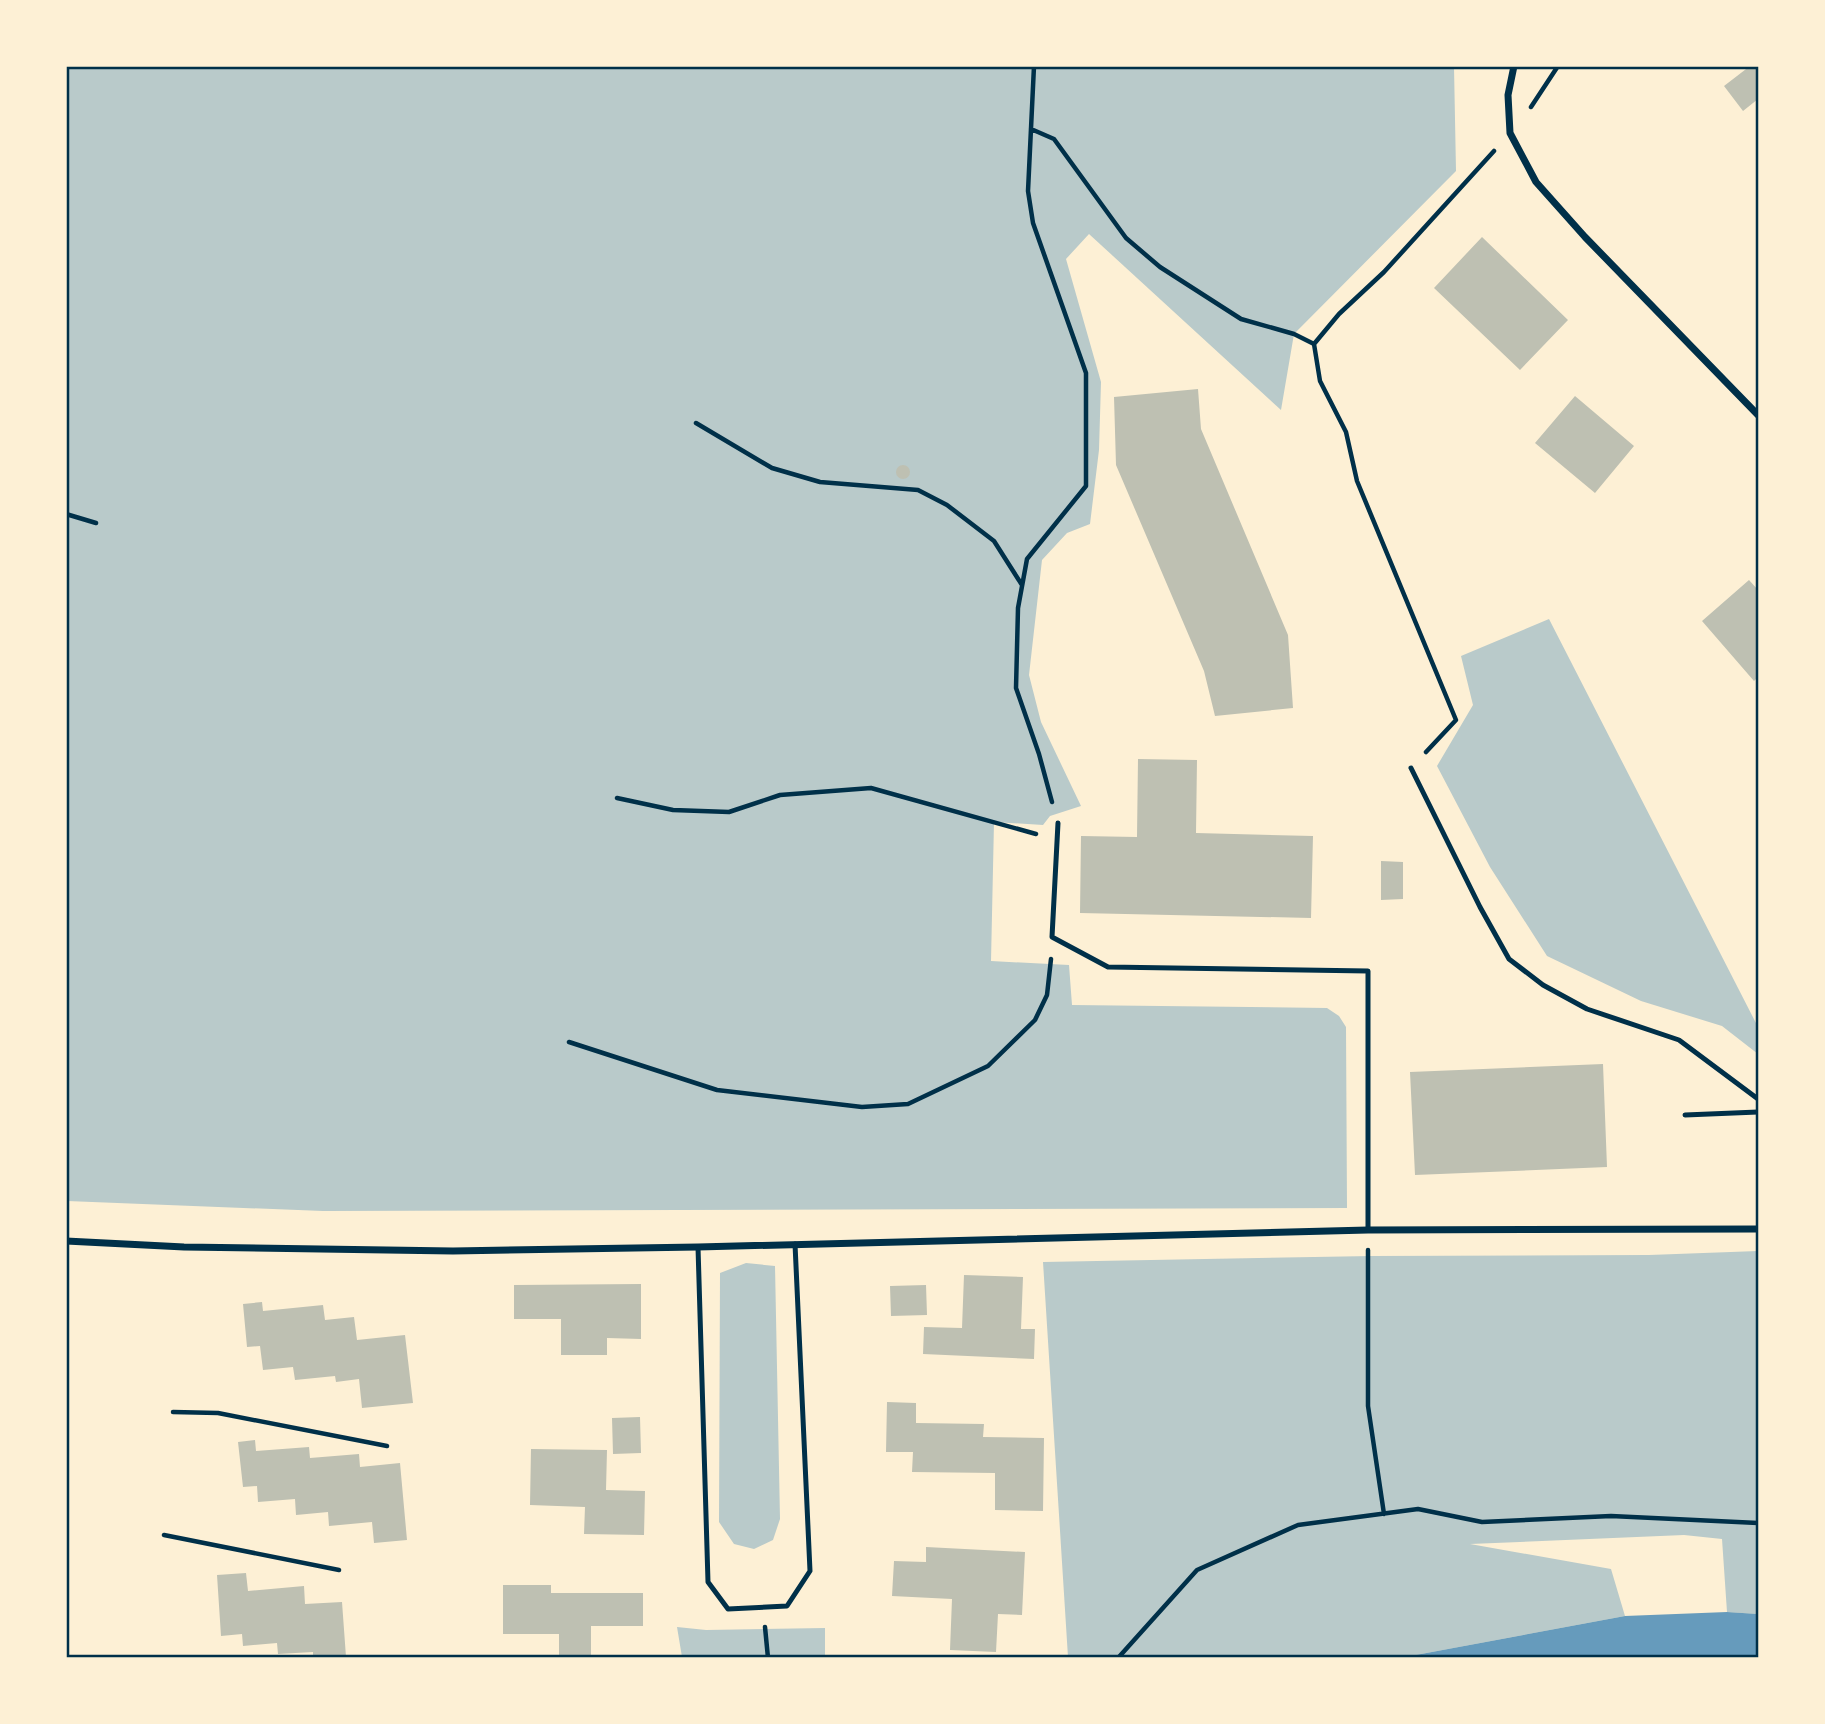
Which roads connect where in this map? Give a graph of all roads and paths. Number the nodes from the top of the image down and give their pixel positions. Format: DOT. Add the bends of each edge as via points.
graph roads {
  1 [pos="1034,66"];
  2 [pos="1514,66"];
  3 [pos="1558,66"];
  4 [pos="1031,129"];
  5 [pos="1510,133"];
  6 [pos="1314,344"];
  7 [pos="1759,415"];
  8 [pos="696,423"];
  9 [pos="66,514"];
  10 [pos="96,523"];
  11 [pos="1022,585"];
  12 [pos="1411,768"];
  13 [pos="617,798"];
  14 [pos="1058,823"];
  15 [pos="1057,840"];
  16 [pos="1052,937"];
  17 [pos="569,1042"];
  18 [pos="1759,1099"];
  19 [pos="1759,1112"];
  20 [pos="1685,1115"];
  21 [pos="1759,1229"];
  22 [pos="1368,1230"];
  23 [pos="66,1241"];
  24 [pos="795,1244"];
  25 [pos="698,1247"];
  26 [pos="173,1412"];
  27 [pos="387,1446"];
  28 [pos="1384,1514"];
  29 [pos="1759,1523"];
  30 [pos="164,1535"];
  31 [pos="339,1570"];
  32 [pos="763,1607"];
  33 [pos="768,1657"];
  34 [pos="1118,1657"];
  1 -- 4 [label="path"];
  2 -- 5 [label="street" via="1508,95"];
  3 -- 5 [label="path"];
  4 -- 6 [label="path" via="1054,139 1126,238 1160,267 1241,319"];
  4 -- 11 [label="path" via="1028,191 1033,223 1086,373 1086,486 1027,559"];
  5 -- 6 [label="path"];
  5 -- 7 [label="street" via="1536,182"];
  6 -- 12 [label="path" via="1320,381 1346,432 1357,481 1456,720"];
  8 -- 11 [label="path" via="772,467 820,482 918,490 947,505 994,541"];
  9 -- 10 [label="path"];
  11 -- 14 [label="path" via="1016,688"];
  12 -- 18 [label="lane" via="1509,959 1543,985 1587,1009 1679,1040"];
  13 -- 15 [label="path" via="673,810 729,812 780,795 871,788"];
  14 -- 15 [label="lane"];
  15 -- 16 [label="lane"];
  16 -- 17 [label="path" via="1047,995 1035,1020 988,1066 908,1104 862,1107 718,1090"];
  16 -- 22 [label="lane" via="1108,967 1368,971"];
  19 -- 20 [label="lane"];
  21 -- 22 [label="street"];
  22 -- 24 [label="street"];
  22 -- 28 [label="path" via="1368,1406"];
  23 -- 25 [label="street" via="453,1251"];
  24 -- 25 [label="street"];
  24 -- 32 [label="lane" via="810,1571 787,1606"];
  25 -- 32 [label="lane" via="708,1582 728,1609"];
  26 -- 27 [label="path" via="218,1413"];
  28 -- 29 [label="path" via="1418,1509 1482,1522 1611,1516"];
  28 -- 34 [label="path" via="1298,1525 1197,1570"];
  30 -- 31 [label="path"];
  32 -- 33 [label="path"];
}
